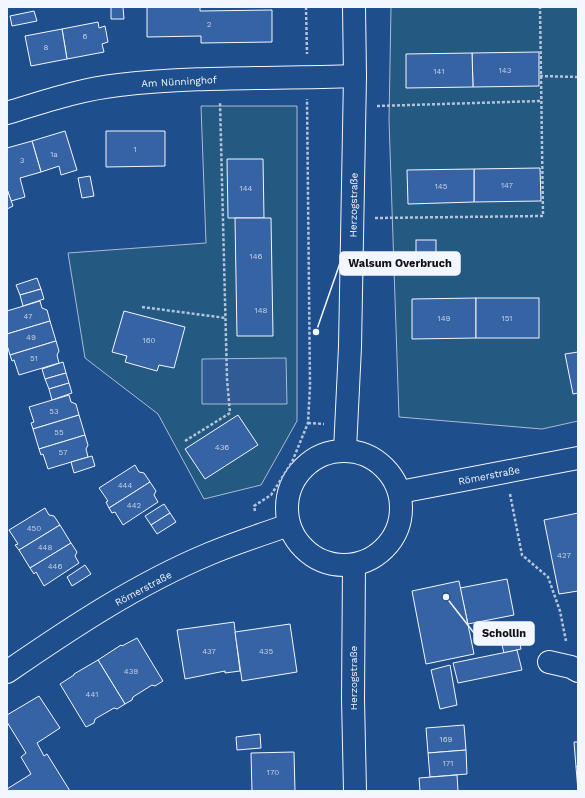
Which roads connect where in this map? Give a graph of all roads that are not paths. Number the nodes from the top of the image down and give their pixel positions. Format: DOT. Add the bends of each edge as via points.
graph roads {
  1 [pos="354,7"];
  2 [pos="355,76"];
  3 [pos="7,113"];
  4 [pos="344,450"];
  5 [pos="578,458"];
  6 [pos="400,492"];
  7 [pos="289,525"];
  8 [pos="354,565"];
  9 [pos="550,662"];
  10 [pos="574,669"];
  11 [pos="7,672"];
  12 [pos="355,791"];
  1 -- 2 [label="street, Herzogstraße"];
  2 -- 3 [label="street, Am Nünninghof" via="187,79 117,85 63,96"];
  2 -- 4 [label="street, Herzogstraße" via="349,395"];
  4 -- 6 [label="street" via="363,453 379,462 392,475"];
  4 -- 7 [label="street" via="327,453 311,461 298,473 290,489 287,507"];
  5 -- 6 [label="street, Römerstraße"];
  6 -- 8 [label="street" via="402,511 398,530 388,546 372,559"];
  7 -- 8 [label="street" via="296,540 307,552 321,561 337,566"];
  7 -- 11 [label="street, Römerstraße" via="209,554 151,582 91,617"];
  8 -- 12 [label="street, Herzogstraße"];
  9 -- 10 [label="street"];
}
